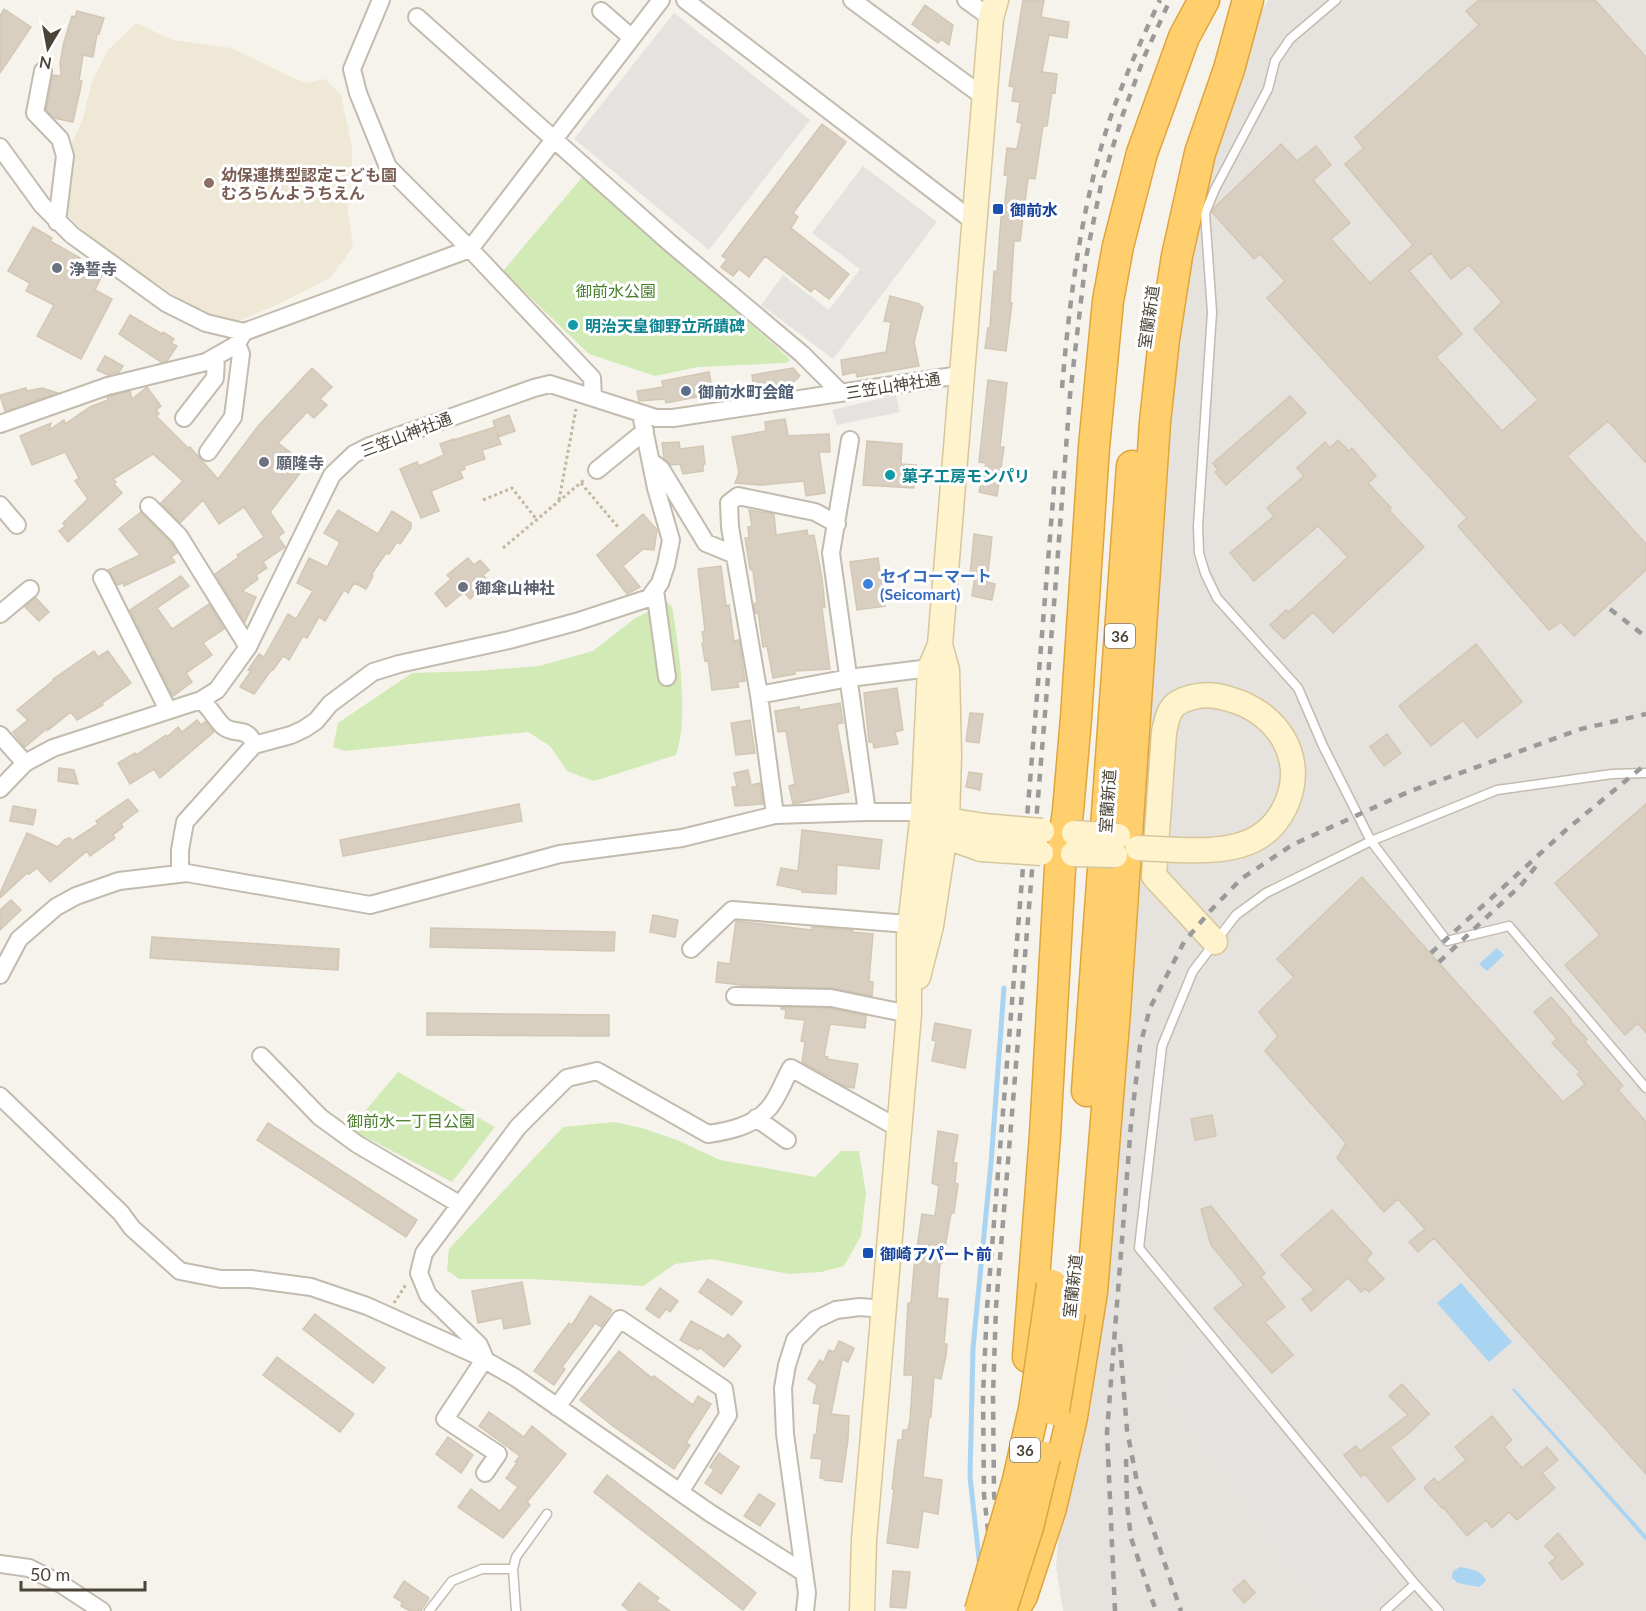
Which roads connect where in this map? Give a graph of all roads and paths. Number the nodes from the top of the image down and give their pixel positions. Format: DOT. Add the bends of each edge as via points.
graph roads {
  1 [pos="381,0"];
  2 [pos="661,0"];
  3 [pos="685,0"];
  4 [pos="852,0"];
  5 [pos="966,0"];
  6 [pos="1204,0"];
  7 [pos="1220,0"];
  8 [pos="1246,0"];
  9 [pos="1336,0"];
  10 [pos="993,9"];
  11 [pos="601,10"];
  12 [pos="417,17"];
  13 [pos="632,38"];
  14 [pos="43,71"];
  15 [pos="984,97"];
  16 [pos="554,139"];
  17 [pos="0,147"];
  18 [pos="973,221"];
  19 [pos="57,222"];
  20 [pos="470,249"];
  21 [pos="240,338"];
  22 [pos="216,357"];
  23 [pos="960,375"];
  24 [pos="841,393"];
  25 [pos="586,395"];
  26 [pos="642,414"];
  27 [pos="184,418"];
  28 [pos="0,424"];
  29 [pos="645,431"];
  30 [pos="850,440"];
  31 [pos="208,452"];
  32 [pos="652,462"];
  33 [pos="597,470"];
  34 [pos="581,483"];
  35 [pos="483,500"];
  36 [pos="559,501"];
  37 [pos="0,505"];
  38 [pos="149,506"];
  39 [pos="537,520"];
  40 [pos="837,524"];
  41 [pos="17,525"];
  42 [pos="618,527"];
  43 [pos="502,548"];
  44 [pos="735,555"];
  45 [pos="102,578"];
  46 [pos="30,590"];
  47 [pos="655,590"];
  48 [pos="0,614"];
  49 [pos="940,645"];
  50 [pos="248,647"];
  51 [pos="930,668"];
  52 [pos="668,677"];
  53 [pos="849,678"];
  54 [pos="759,695"];
  55 [pos="201,700"];
  56 [pos="168,710"];
  57 [pos="0,735"];
  58 [pos="254,745"];
  59 [pos="25,763"];
  60 [pos="1646,773"];
  61 [pos="0,789"];
  62 [pos="867,812"];
  63 [pos="923,812"];
  64 [pos="775,815"];
  65 [pos="945,828"];
  66 [pos="1371,841"];
  67 [pos="1059,843"];
  68 [pos="1124,846"];
  69 [pos="180,874"];
  70 [pos="921,926"];
  71 [pos="1215,942"];
  72 [pos="691,949"];
  73 [pos="0,975"];
  74 [pos="735,996"];
  75 [pos="909,1014"];
  76 [pos="798,1052"];
  77 [pos="261,1056"];
  78 [pos="791,1068"];
  79 [pos="1646,1088"];
  80 [pos="0,1096"];
  81 [pos="756,1118"];
  82 [pos="898,1128"];
  83 [pos="787,1140"];
  84 [pos="459,1204"];
  85 [pos="419,1273"];
  86 [pos="1072,1288"];
  87 [pos="884,1309"];
  88 [pos="387,1314"];
  89 [pos="485,1361"];
  90 [pos="557,1407"];
  91 [pos="485,1473"];
  92 [pos="1018,1480"];
  93 [pos="680,1492"];
  94 [pos="547,1514"];
  95 [pos="0,1564"];
  96 [pos="513,1569"];
  97 [pos="803,1572"];
  98 [pos="1415,1584"];
  99 [pos="102,1611"];
  100 [pos="429,1611"];
  101 [pos="516,1611"];
  102 [pos="805,1611"];
  103 [pos="862,1611"];
  104 [pos="980,1611"];
  105 [pos="1001,1611"];
  106 [pos="1013,1611"];
  107 [pos="1385,1611"];
  108 [pos="1439,1611"];
  1 -- 20 [label="street" via="352,69 358,93 388,167"];
  2 -- 13 [label="street"];
  3 -- 18 [label="street"];
  4 -- 15 [label="street"];
  5 -- 10 [label="street"];
  6 -- 67 [label="highway" via="1181,46 1142,153 1108,301 1076,718"];
  7 -- 86 [label="highway, 室蘭新道 / 36" via="1180,93 1156,166 1137,239 1121,352 1084,871"];
  8 -- 68 [label="highway" via="1229,69 1200,153 1177,256 1164,339"];
  8 -- 86 [label="highway, 室蘭新道 / 36" via="1212,68 1182,153 1149,299 1128,507"];
  9 -- 66 [label="lane" via="1290,39 1275,62 1268,89 1205,213 1212,312 1199,553 1217,598 1298,688"];
  10 -- 15 [label="street"];
  11 -- 13 [label="street"];
  12 -- 16 [label="street"];
  13 -- 16 [label="street"];
  14 -- 19 [label="street" via="35,113 60,139 65,156"];
  15 -- 18 [label="street"];
  16 -- 20 [label="street"];
  16 -- 24 [label="street"];
  17 -- 19 [label="street"];
  18 -- 23 [label="street"];
  19 -- 21 [label="street" via="166,303"];
  20 -- 21 [label="street"];
  20 -- 25 [label="street" via="592,378"];
  21 -- 22 [label="street"];
  21 -- 31 [label="street" via="233,417"];
  22 -- 27 [label="street" via="215,378"];
  22 -- 28 [label="street" via="108,386"];
  23 -- 24 [label="street, 三笠山神社通"];
  23 -- 49 [label="street"];
  24 -- 26 [label="street, 三笠山神社通" via="674,418"];
  25 -- 26 [label="street, 三笠山神社通"];
  25 -- 36 [label="path"];
  25 -- 50 [label="street, 三笠山神社通" via="550,384 534,388 354,454 332,475"];
  26 -- 29 [label="street"];
  29 -- 32 [label="street"];
  29 -- 33 [label="street"];
  30 -- 40 [label="street"];
  32 -- 44 [label="street" via="661,469 706,543"];
  32 -- 47 [label="street" via="671,540"];
  33 -- 34 [label="path"];
  34 -- 36 [label="path"];
  34 -- 42 [label="path"];
  35 -- 39 [label="path" via="512,488"];
  36 -- 39 [label="path"];
  37 -- 41 [label="street"];
  38 -- 50 [label="street" via="179,536"];
  39 -- 43 [label="path"];
  40 -- 44 [label="street" via="815,512 738,496 729,503"];
  40 -- 53 [label="street" via="831,553"];
  44 -- 54 [label="street"];
  45 -- 56 [label="street"];
  46 -- 48 [label="street"];
  47 -- 52 [label="street"];
  47 -- 58 [label="street" via="649,598 576,622 373,672 304,729"];
  49 -- 51 [label="street"];
  49 -- 65 [label="street" via="947,670 949,755"];
  50 -- 55 [label="street, 三笠山神社通" via="217,690"];
  51 -- 53 [label="street"];
  51 -- 63 [label="street"];
  53 -- 54 [label="street"];
  53 -- 62 [label="street"];
  54 -- 64 [label="street"];
  55 -- 56 [label="street, 三笠山神社通"];
  55 -- 58 [label="street" via="224,726 244,732"];
  56 -- 59 [label="street, 三笠山神社通" via="53,748"];
  57 -- 59 [label="street"];
  58 -- 69 [label="street" via="185,822"];
  59 -- 61 [label="street, 三笠山神社通"];
  60 -- 66 [label="lane" via="1497,790"];
  62 -- 63 [label="street"];
  62 -- 64 [label="street"];
  63 -- 65 [label="street"];
  63 -- 70 [label="street"];
  64 -- 69 [label="street" via="682,838 560,854 370,905"];
  65 -- 67 [label="street, bridge" via="983,837"];
  65 -- 70 [label="street"];
  66 -- 71 [label="lane" via="1266,893 1236,915"];
  66 -- 79 [label="lane" via="1447,940 1509,926"];
  67 -- 68 [label="street, bridge"];
  67 -- 92 [label="highway" via="1032,1326"];
  68 -- 71 [label="street, bridge" via="1178,850 1219,850 1239,847 1269,828 1289,798 1293,778 1292,758 1271,722 1238,701 1200,695 1183,700 1167,717 1164,732 1154,876"];
  68 -- 86 [label="highway"];
  69 -- 73 [label="street" via="119,881 56,907 19,939"];
  70 -- 72 [label="street" via="732,910"];
  70 -- 75 [label="street"];
  71 -- 98 [label="lane" via="1193,971 1162,1046 1139,1248"];
  74 -- 75 [label="street" via="831,998"];
  75 -- 82 [label="street"];
  76 -- 78 [label="street"];
  77 -- 84 [label="street" via="320,1117 357,1144"];
  78 -- 81 [label="street" via="768,1110"];
  78 -- 82 [label="street"];
  80 -- 88 [label="street" via="180,1271 311,1287"];
  81 -- 83 [label="street"];
  81 -- 84 [label="street" via="727,1132 708,1134 597,1071 567,1078 518,1127"];
  82 -- 87 [label="street"];
  84 -- 85 [label="street" via="424,1253"];
  85 -- 88 [label="path" via="411,1276"];
  85 -- 89 [label="street" via="428,1295 479,1345"];
  86 -- 92 [label="highway, 室蘭新道 / 36, bridge" via="1034,1409"];
  86 -- 105 [label="highway, 室蘭新道 / 36, bridge" via="1048,1442 1028,1527"];
  86 -- 106 [label="highway" via="1072,1417 1051,1508 1022,1596"];
  87 -- 97 [label="street" via="860,1307 825,1314 795,1340 788,1359 783,1388 785,1434"];
  87 -- 103 [label="street" via="864,1540"];
  88 -- 89 [label="street"];
  89 -- 90 [label="street"];
  89 -- 91 [label="street" via="445,1419 498,1454"];
  90 -- 93 [label="street"];
  90 -- 93 [label="street" via="620,1319 724,1389 728,1415"];
  92 -- 104 [label="highway, 室蘭新道 / 36, bridge"];
  93 -- 97 [label="street"];
  94 -- 96 [label="lane" via="516,1557"];
  95 -- 99 [label="street" via="29,1568"];
  96 -- 100 [label="lane" via="482,1569 452,1581"];
  96 -- 101 [label="lane"];
  97 -- 102 [label="street"];
  98 -- 107 [label="lane"];
  98 -- 108 [label="lane"];
}
